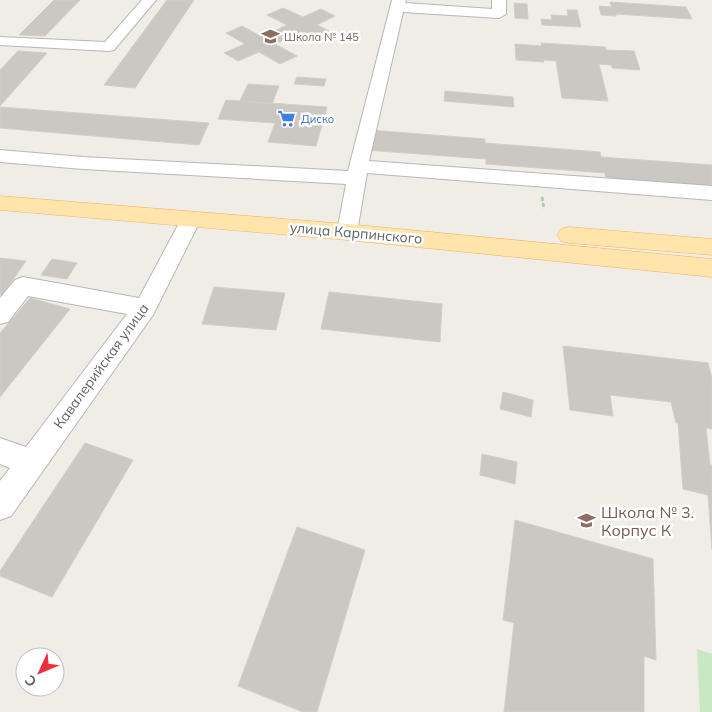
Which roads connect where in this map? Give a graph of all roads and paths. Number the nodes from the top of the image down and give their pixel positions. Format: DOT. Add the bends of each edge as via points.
graph roads {
  1 [pos="149,0"];
  2 [pos="499,0"];
  3 [pos="398,4"];
  4 [pos="446,5"];
  5 [pos="0,41"];
  6 [pos="0,156"];
  7 [pos="357,172"];
  8 [pos="0,188"];
  9 [pos="712,193"];
  10 [pos="0,203"];
  11 [pos="192,219"];
  12 [pos="348,224"];
  13 [pos="712,247"];
  14 [pos="712,268"];
  15 [pos="145,308"];
  16 [pos="0,315"];
  17 [pos="0,451"];
  18 [pos="31,462"];
  19 [pos="0,505"];
  1 -- 5 [label="street" via="109,47"];
  2 -- 4 [label="street" via="499,14"];
  3 -- 4 [label="street"];
  3 -- 7 [label="street"];
  6 -- 7 [label="street" via="83,163"];
  7 -- 9 [label="street"];
  7 -- 12 [label="street"];
  8 -- 12 [label="main road, улица Карпинского"];
  10 -- 11 [label="main road, улица Карпинского"];
  11 -- 12 [label="main road, улица Карпинского"];
  11 -- 15 [label="street, Кавалерийская улица"];
  12 -- 13 [label="main road, улица Карпинского"];
  12 -- 14 [label="main road, улица Карпинского"];
  15 -- 16 [label="street" via="23,286"];
  15 -- 18 [label="street, Кавалерийская улица"];
  17 -- 18 [label="street"];
  18 -- 19 [label="street, Кавалерийская улица"];
}
